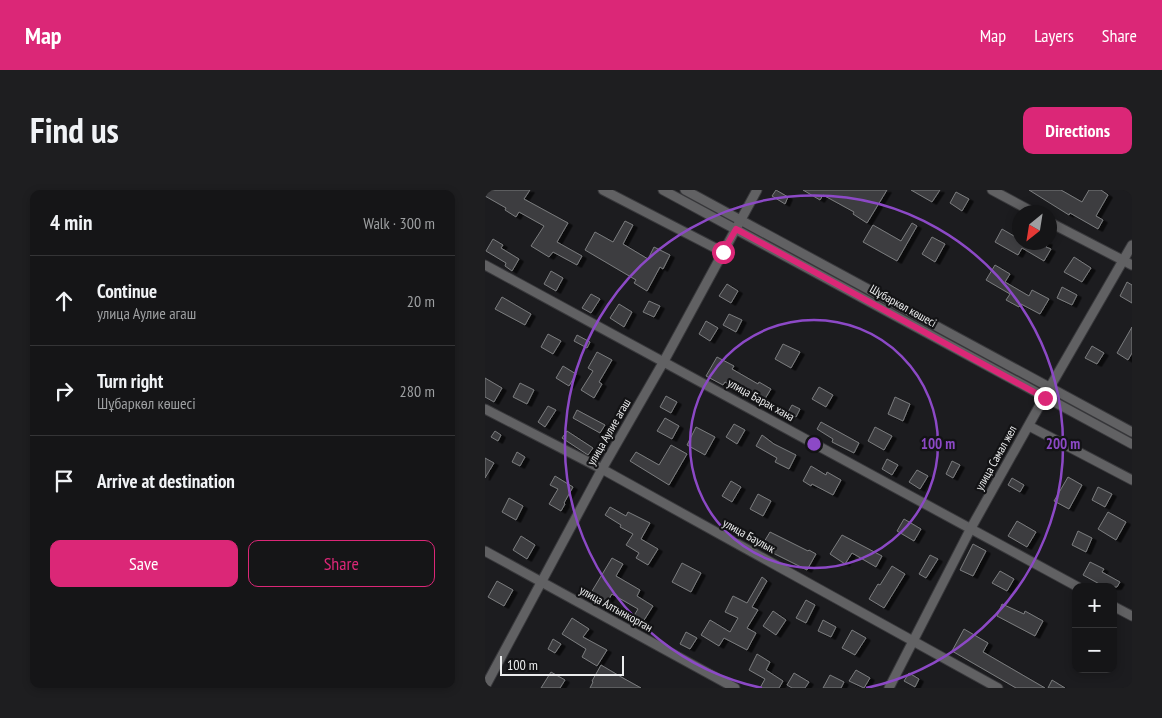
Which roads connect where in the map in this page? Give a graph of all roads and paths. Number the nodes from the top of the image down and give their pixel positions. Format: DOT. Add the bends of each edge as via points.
graph roads {
  1 [pos="603,190"];
  2 [pos="663,190"];
  3 [pos="685,190"];
  4 [pos="757,190"];
  5 [pos="992,190"];
  6 [pos="1020,205"];
  7 [pos="741,220"];
  8 [pos="1057,226"];
  9 [pos="736,229"];
  10 [pos="1132,245"];
  11 [pos="723,252"];
  12 [pos="1123,261"];
  13 [pos="485,265"];
  14 [pos="1132,266"];
  15 [pos="664,361"];
  16 [pos="1050,387"];
  17 [pos="1045,398"];
  18 [pos="485,409"];
  19 [pos="1029,426"];
  20 [pos="1132,432"];
  21 [pos="1132,444"];
  22 [pos="602,469"];
  23 [pos="1132,480"];
  24 [pos="971,528"];
  25 [pos="485,551"];
  26 [pos="541,581"];
  27 [pos="1072,584"];
  28 [pos="1117,608"];
  29 [pos="1132,616"];
  30 [pos="914,642"];
  31 [pos="485,687"];
  32 [pos="735,688"];
  33 [pos="889,688"];
  34 [pos="999,688"];
  1 -- 11 [label="street"];
  2 -- 9 [label="street, Шұбаркөл көшесі"];
  3 -- 7 [label="street"];
  4 -- 7 [label="street, улица Аулие агаш"];
  5 -- 6 [label="street"];
  7 -- 9 [label="street, улица Аулие агаш"];
  7 -- 16 [label="street"];
  8 -- 12 [label="street"];
  9 -- 11 [label="street, улица Аулие агаш"];
  9 -- 17 [label="street, Шұбаркөл көшесі"];
  10 -- 12 [label="street, улица Самал жел"];
  11 -- 15 [label="street, улица Аулие агаш"];
  12 -- 14 [label="street"];
  12 -- 16 [label="street, улица Самал жел"];
  13 -- 15 [label="street, улица Барак хана"];
  15 -- 22 [label="street, улица Аулие агаш"];
  15 -- 24 [label="street, улица Барак хана"];
  16 -- 17 [label="street, улица Самал жел"];
  16 -- 20 [label="street"];
  17 -- 19 [label="street, улица Самал жел"];
  17 -- 21 [label="street, Шұбаркөл көшесі"];
  18 -- 22 [label="street, улица Баулык"];
  19 -- 23 [label="street"];
  19 -- 24 [label="street, улица Самал жел"];
  22 -- 26 [label="street, улица Аулие агаш"];
  22 -- 30 [label="street, улица Баулык"];
  24 -- 27 [label="street, улица Барак хана"];
  24 -- 30 [label="street, улица Самал жел"];
  25 -- 26 [label="street, улица Алтынкорган"];
  26 -- 31 [label="street, улица Аулие агаш"];
  26 -- 32 [label="street, улица Алтынкорган"];
  28 -- 29 [label="street"];
  30 -- 33 [label="street, улица Самал жел"];
  30 -- 34 [label="street, улица Баулык"];
}
